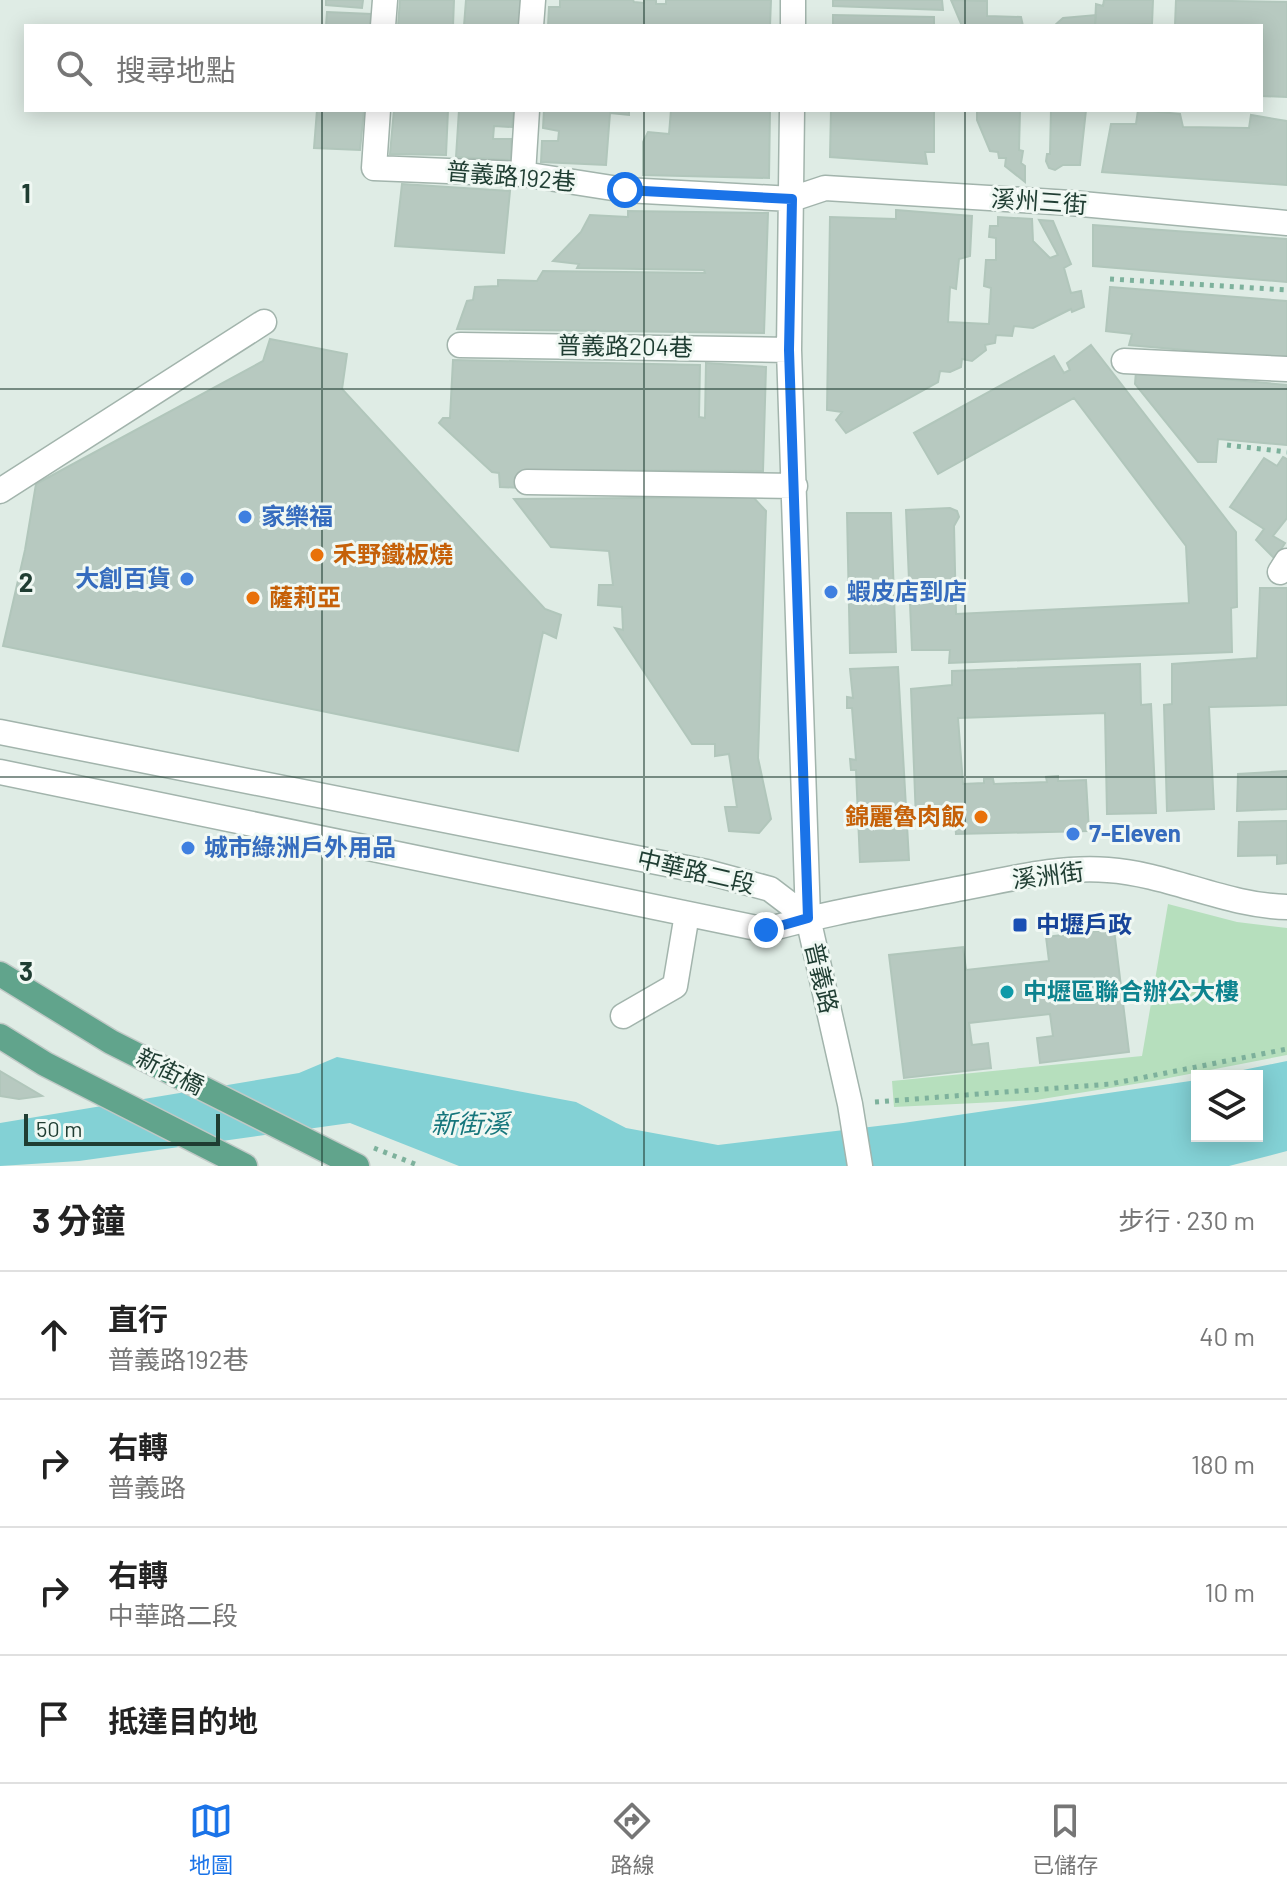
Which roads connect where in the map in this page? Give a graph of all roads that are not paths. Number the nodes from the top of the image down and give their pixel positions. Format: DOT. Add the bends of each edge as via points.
graph roads {
  1 [pos="385,0"];
  2 [pos="533,0"];
  3 [pos="793,0"];
  4 [pos="383,24"];
  5 [pos="531,24"];
  6 [pos="793,24"];
  7 [pos="378,112"];
  8 [pos="527,112"];
  9 [pos="792,112"];
  10 [pos="523,174"];
  11 [pos="792,199"];
  12 [pos="1287,223"];
  13 [pos="264,322"];
  14 [pos="460,345"];
  15 [pos="789,350"];
  16 [pos="1124,361"];
  17 [pos="1287,369"];
  18 [pos="527,482"];
  19 [pos="795,486"];
  20 [pos="0,491"];
  21 [pos="0,732"];
  22 [pos="0,772"];
  23 [pos="1287,907"];
  24 [pos="687,914"];
  25 [pos="808,918"];
  26 [pos="0,974"];
  27 [pos="623,1016"];
  28 [pos="0,1036"];
  29 [pos="245,1166"];
  30 [pos="357,1166"];
  31 [pos="860,1166"];
  1 -- 4 [label="street"];
  2 -- 5 [label="street"];
  3 -- 6 [label="street"];
  7 -- 10 [label="street, 普義路192巷" via="374,168"];
  8 -- 10 [label="street"];
  9 -- 11 [label="street, 普義路"];
  10 -- 11 [label="street, 普義路192巷" via="625,190"];
  11 -- 12 [label="street, 溪州三街" via="825,188"];
  11 -- 15 [label="street, 普義路"];
  13 -- 20 [label="street"];
  14 -- 15 [label="street, 普義路204巷"];
  15 -- 19 [label="street, 普義路"];
  16 -- 17 [label="street"];
  18 -- 19 [label="street"];
  19 -- 25 [label="street, 普義路"];
  21 -- 25 [label="street, 中華路二段" via="707,872 770,889"];
  22 -- 24 [label="street, 中華路二段"];
  23 -- 25 [label="street, 溪洲街" via="1095,870 1054,871"];
  24 -- 25 [label="street, 中華路二段" via="766,930"];
  24 -- 27 [label="street" via="675,986"];
  25 -- 31 [label="street, 普義路"];
  26 -- 30 [label="main road, 新街橋" via="111,1042"];
  28 -- 29 [label="main road, 新街橋"];
}
